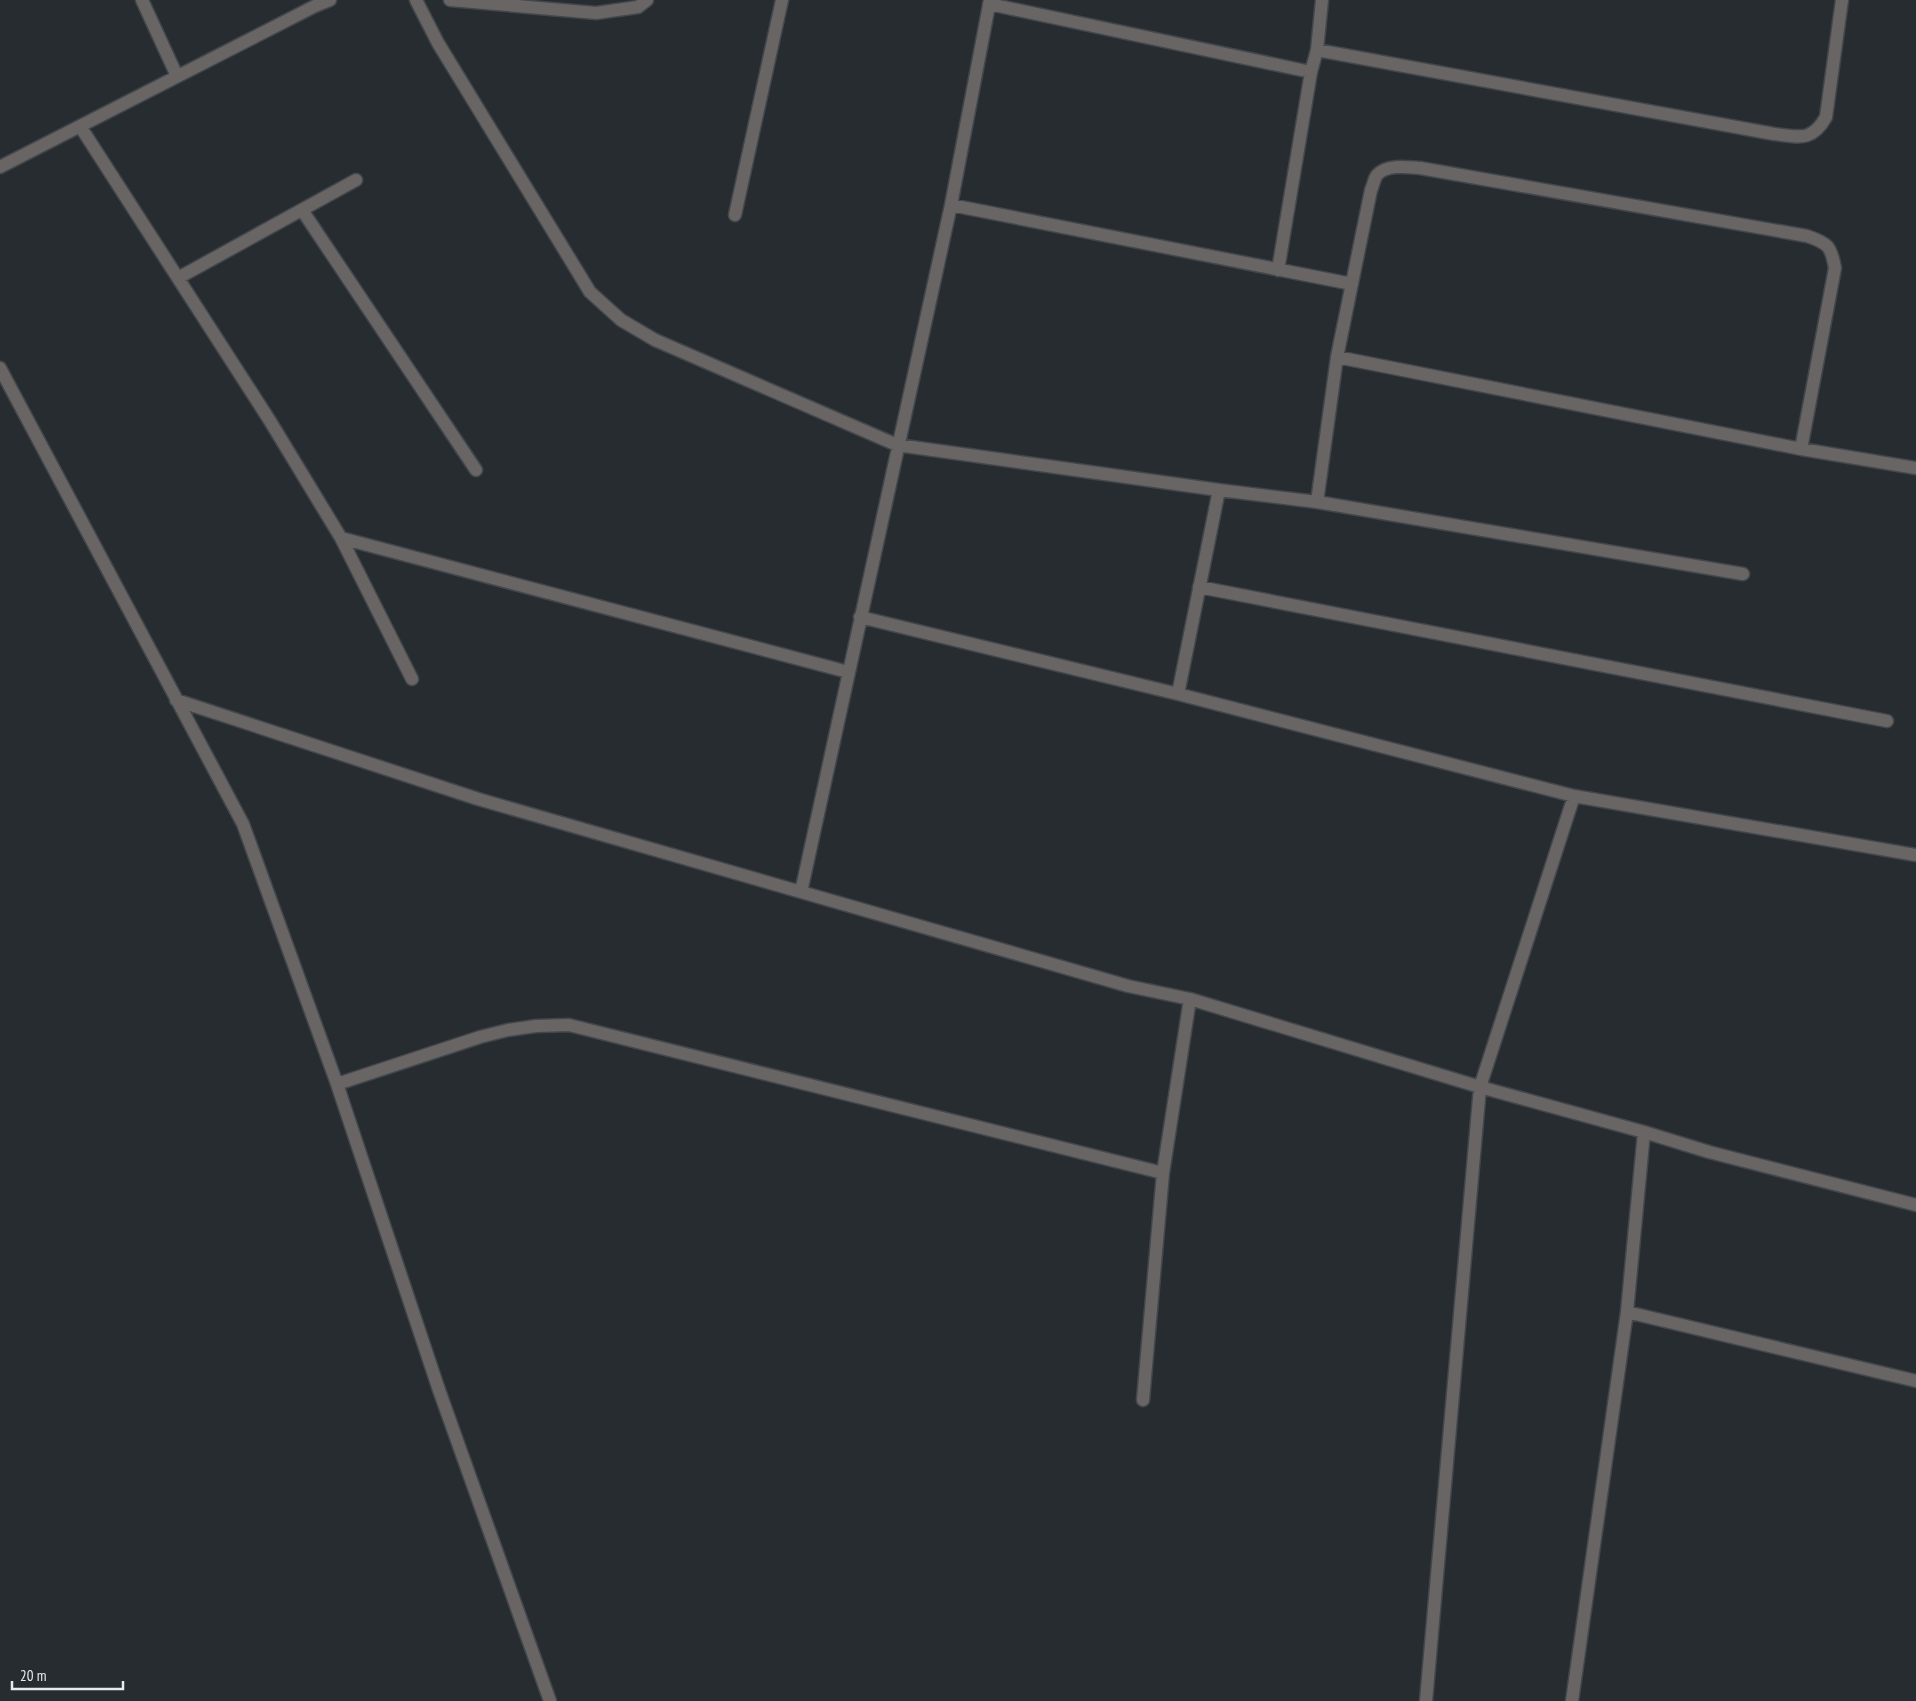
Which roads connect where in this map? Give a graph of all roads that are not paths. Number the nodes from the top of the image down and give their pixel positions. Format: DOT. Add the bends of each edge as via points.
graph roads {
  1 [pos="142,0"];
  2 [pos="330,0"];
  3 [pos="416,0"];
  4 [pos="450,0"];
  5 [pos="647,0"];
  6 [pos="782,0"];
  7 [pos="1322,0"];
  8 [pos="1842,0"];
  9 [pos="989,2"];
  10 [pos="1316,50"];
  11 [pos="1311,72"];
  12 [pos="177,76"];
  13 [pos="80,126"];
  14 [pos="0,167"];
  15 [pos="356,180"];
  16 [pos="951,205"];
  17 [pos="302,210"];
  18 [pos="735,215"];
  19 [pos="1278,270"];
  20 [pos="178,278"];
  21 [pos="1352,284"];
  22 [pos="1338,357"];
  23 [pos="0,368"];
  24 [pos="897,445"];
  25 [pos="1801,449"];
  26 [pos="1916,468"];
  27 [pos="476,470"];
  28 [pos="1219,490"];
  29 [pos="1317,502"];
  30 [pos="341,538"];
  31 [pos="1744,574"];
  32 [pos="1199,587"];
  33 [pos="860,617"];
  34 [pos="848,672"];
  35 [pos="412,679"];
  36 [pos="1178,694"];
  37 [pos="176,700"];
  38 [pos="1887,721"];
  39 [pos="1574,796"];
  40 [pos="1916,855"];
  41 [pos="801,892"];
  42 [pos="1190,999"];
  43 [pos="337,1084"];
  44 [pos="1480,1087"];
  45 [pos="1644,1132"];
  46 [pos="1163,1173"];
  47 [pos="1916,1205"];
  48 [pos="1627,1312"];
  49 [pos="1916,1381"];
  50 [pos="1143,1400"];
  51 [pos="550,1701"];
  52 [pos="1426,1701"];
  53 [pos="1572,1701"];
  1 -- 12 [label="street"];
  2 -- 12 [label="street"];
  3 -- 24 [label="street" via="438,42 590,292 622,320 656,340"];
  4 -- 5 [label="street" via="596,13 638,7"];
  6 -- 18 [label="street"];
  7 -- 10 [label="street"];
  8 -- 10 [label="street" via="1826,117 1819,129 1801,137"];
  9 -- 11 [label="street"];
  9 -- 16 [label="street"];
  10 -- 11 [label="street"];
  11 -- 19 [label="street"];
  12 -- 13 [label="street"];
  13 -- 14 [label="street"];
  13 -- 20 [label="street"];
  15 -- 17 [label="street"];
  16 -- 19 [label="street"];
  16 -- 24 [label="street"];
  17 -- 20 [label="street"];
  17 -- 27 [label="street"];
  19 -- 21 [label="street"];
  20 -- 30 [label="street"];
  21 -- 22 [label="street"];
  21 -- 25 [label="street" via="1377,175 1400,167 1797,234 1822,241 1831,250 1835,268"];
  22 -- 25 [label="street"];
  22 -- 29 [label="street"];
  23 -- 37 [label="street"];
  24 -- 28 [label="street"];
  24 -- 33 [label="street"];
  25 -- 26 [label="street"];
  28 -- 29 [label="street"];
  28 -- 32 [label="street"];
  29 -- 31 [label="street"];
  30 -- 34 [label="street"];
  30 -- 35 [label="street"];
  32 -- 36 [label="street"];
  32 -- 38 [label="street"];
  33 -- 34 [label="street"];
  33 -- 36 [label="street"];
  34 -- 41 [label="street"];
  36 -- 39 [label="street"];
  37 -- 41 [label="street" via="478,799"];
  37 -- 43 [label="street" via="243,824"];
  39 -- 40 [label="street"];
  39 -- 44 [label="street"];
  41 -- 42 [label="street" via="1128,986"];
  42 -- 44 [label="street"];
  42 -- 46 [label="street"];
  43 -- 46 [label="street" via="480,1037 536,1026 569,1025"];
  43 -- 51 [label="street" via="439,1390"];
  44 -- 45 [label="street"];
  44 -- 52 [label="street"];
  45 -- 47 [label="street"];
  45 -- 48 [label="street"];
  46 -- 50 [label="street"];
  48 -- 49 [label="street"];
  48 -- 53 [label="street"];
}
